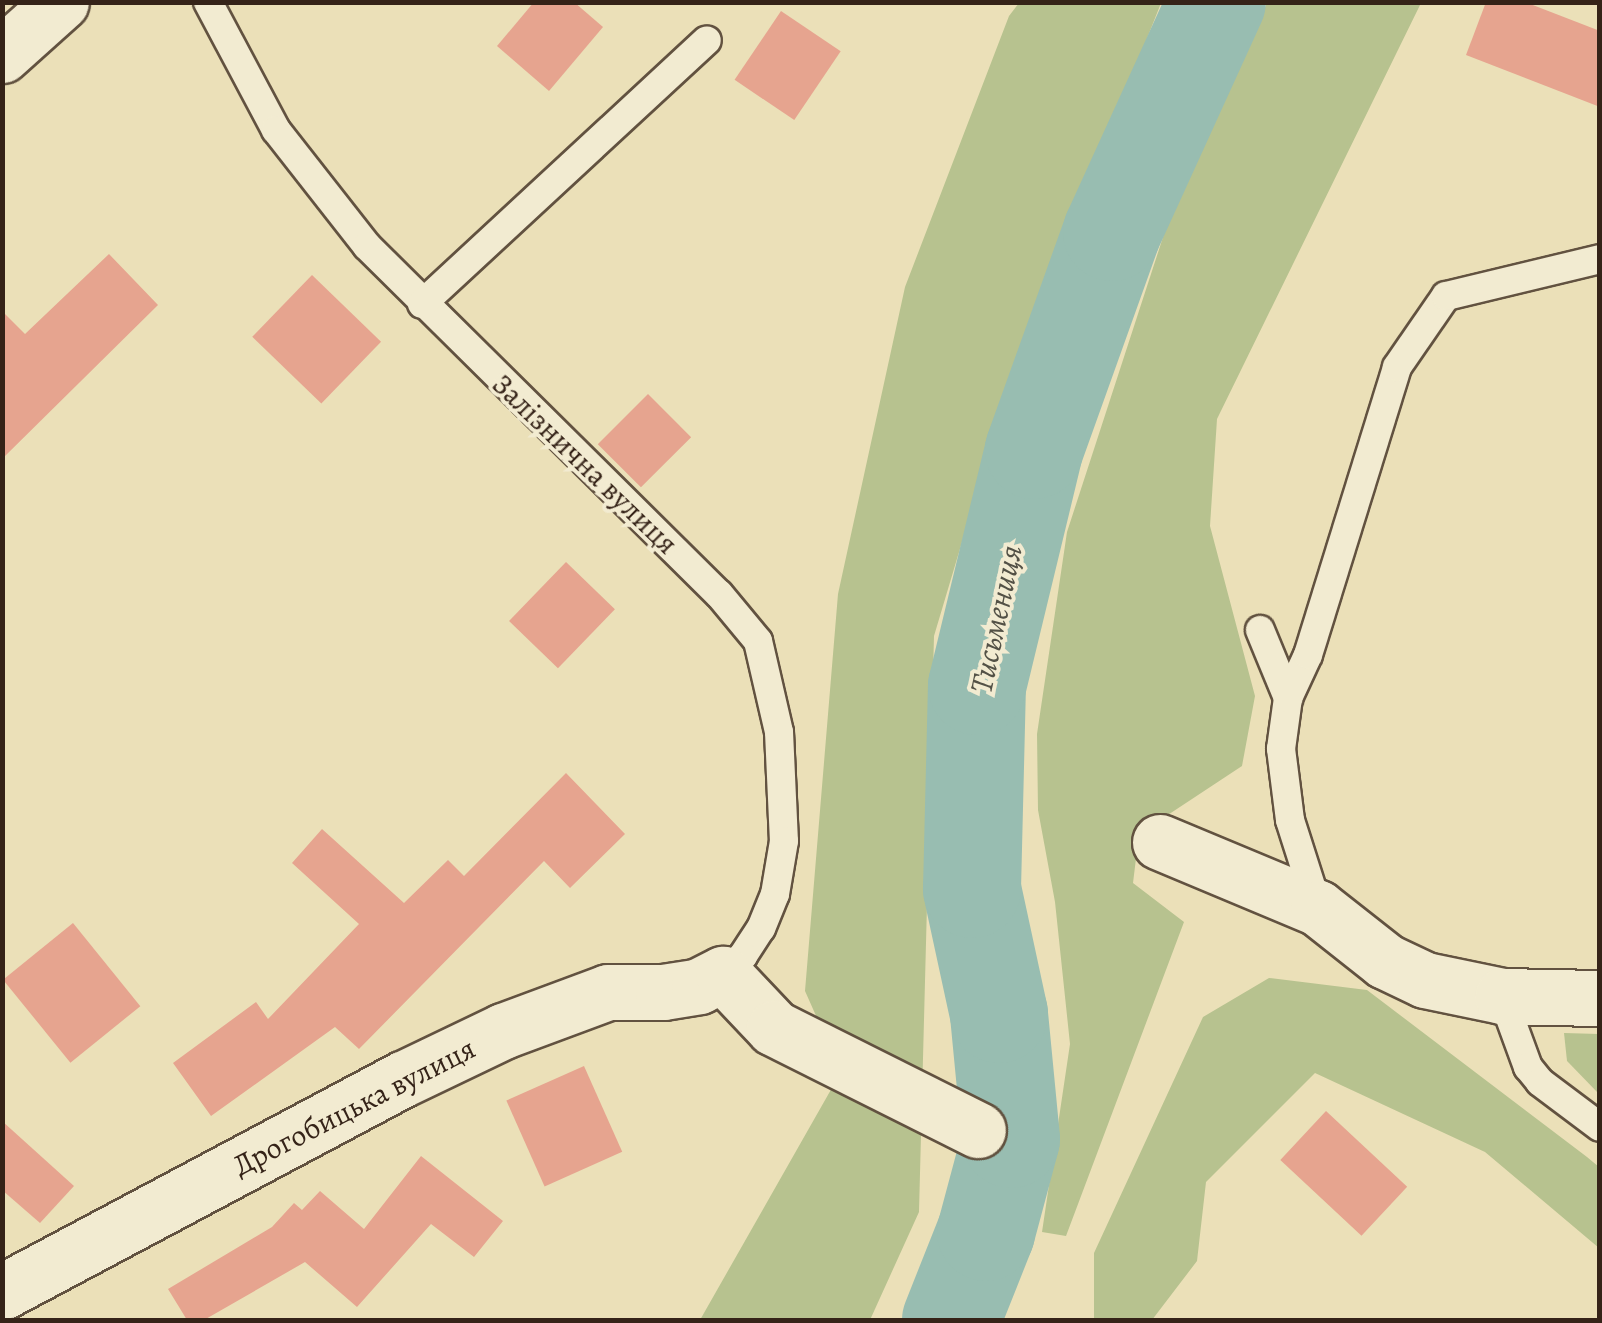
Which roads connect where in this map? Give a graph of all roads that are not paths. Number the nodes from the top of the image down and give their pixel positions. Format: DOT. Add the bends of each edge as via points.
graph roads {
  1 [pos="61,2"];
  2 [pos="208,2"];
  3 [pos="707,40"];
  4 [pos="2,55"];
  5 [pos="1600,259"];
  6 [pos="422,304"];
  7 [pos="1260,630"];
  8 [pos="1288,698"];
  9 [pos="1160,842"];
  10 [pos="1318,908"];
  11 [pos="723,974"];
  12 [pos="1502,996"];
  13 [pos="1600,998"];
  14 [pos="1600,1127"];
  15 [pos="978,1130"];
  16 [pos="2,1292"];
  1 -- 4 [label="street"];
  2 -- 6 [label="lane, Залізнична вулиця" via="276,130"];
  3 -- 6 [label="lane"];
  5 -- 8 [label="lane" via="1446,296 1396,367 1308,655"];
  6 -- 11 [label="lane, Залізнична вулиця" via="719,594 758,642 779,732 784,842 761,928"];
  7 -- 8 [label="lane"];
  8 -- 10 [label="lane" via="1281,749 1288,802"];
  9 -- 10 [label="street"];
  10 -- 12 [label="street" via="1412,974"];
  11 -- 15 [label="street" via="774,1028"];
  11 -- 16 [label="street, Дрогобицька вулиця" via="681,989 608,992 503,1031"];
  12 -- 13 [label="street"];
  12 -- 14 [label="lane" via="1528,1067"];
}
